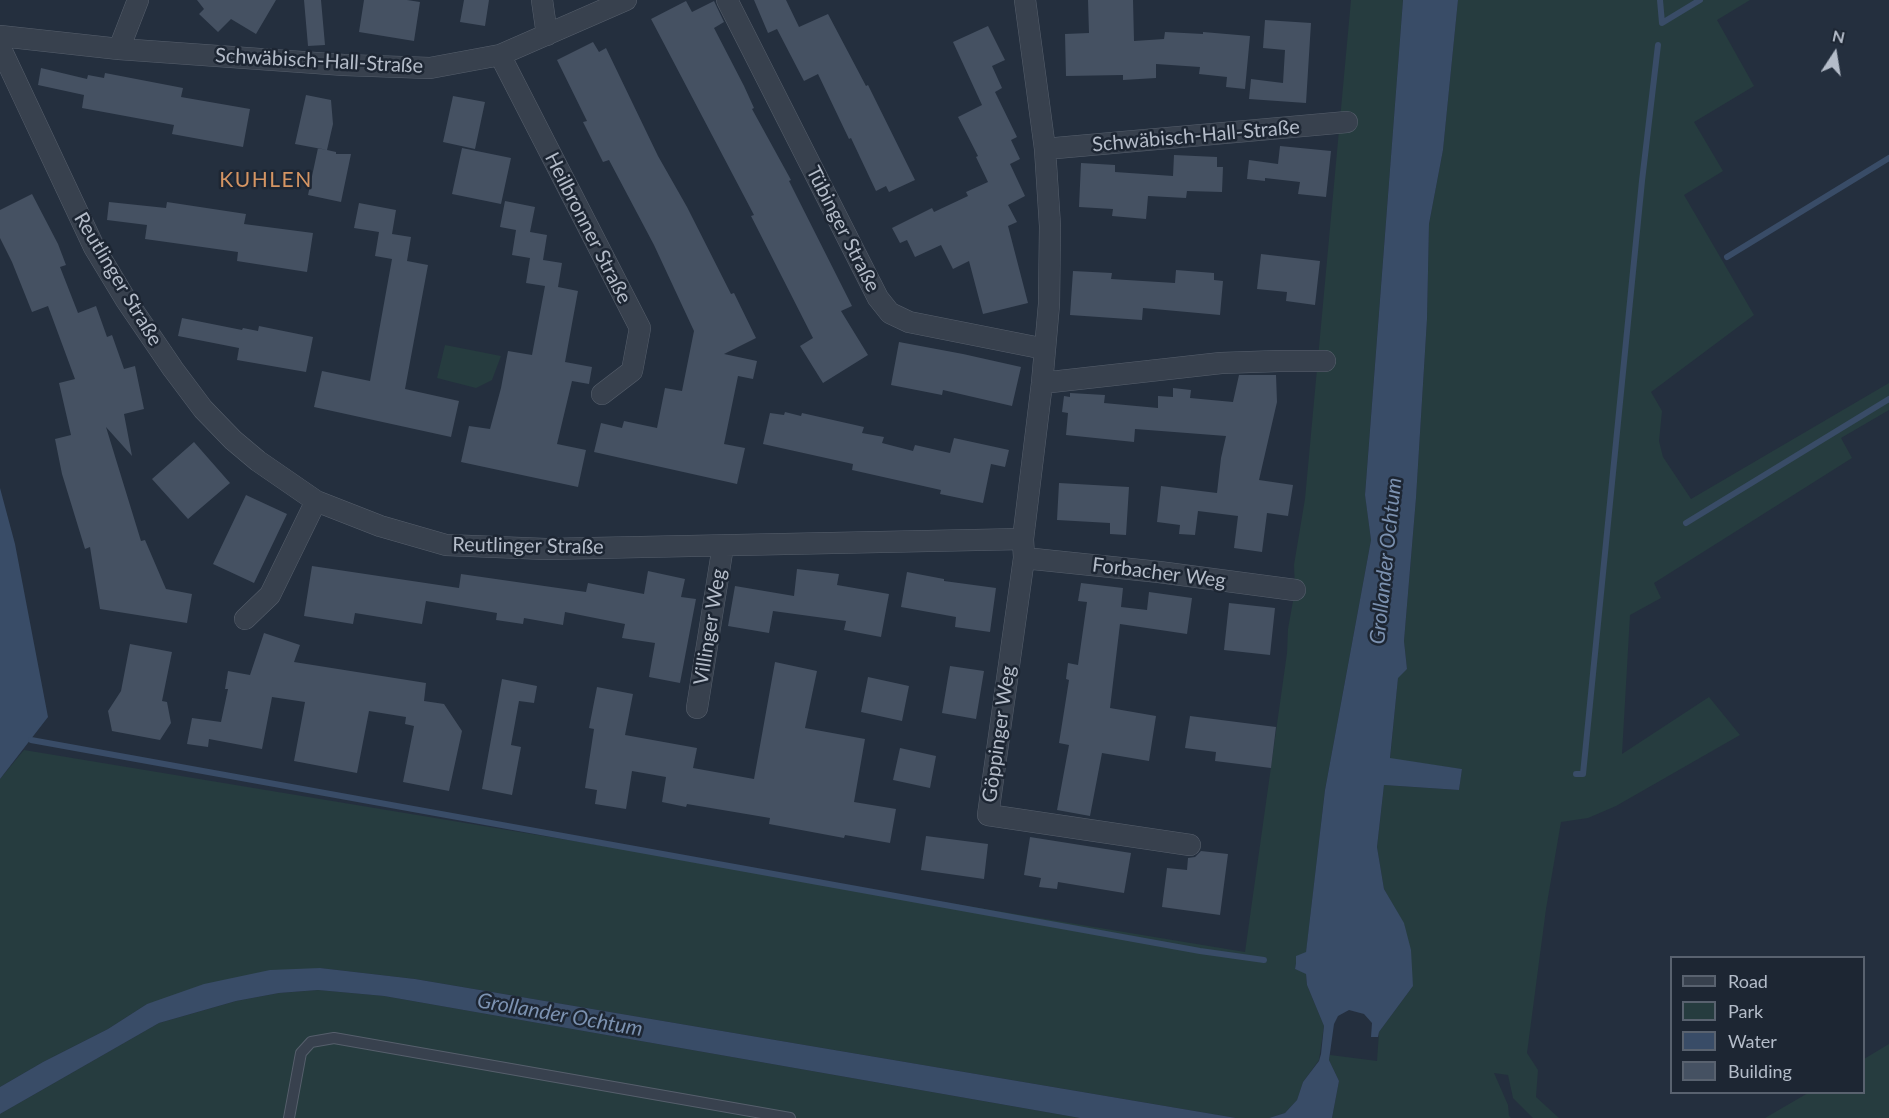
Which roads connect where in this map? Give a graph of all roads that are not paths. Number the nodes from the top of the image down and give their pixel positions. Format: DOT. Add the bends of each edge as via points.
graph roads {
  1 [pos="138,0"];
  2 [pos="542,0"];
  3 [pos="626,0"];
  4 [pos="727,0"];
  5 [pos="1025,0"];
  6 [pos="547,34"];
  7 [pos="0,36"];
  8 [pos="0,47"];
  9 [pos="119,49"];
  10 [pos="500,55"];
  11 [pos="1347,123"];
  12 [pos="1044,149"];
  13 [pos="1045,349"];
  14 [pos="1325,361"];
  15 [pos="1042,383"];
  16 [pos="602,394"];
  17 [pos="316,501"];
  18 [pos="723,546"];
  19 [pos="1023,549"];
  20 [pos="1294,590"];
  21 [pos="245,620"];
  22 [pos="698,708"];
  23 [pos="1190,844"];
  24 [pos="289,1118"];
  25 [pos="790,1118"];
  1 -- 9 [label="street"];
  2 -- 6 [label="street"];
  3 -- 6 [label="street, Schwäbisch-Hall-Straße"];
  4 -- 13 [label="street, Tübinger Straße" via="878,298 890,313 909,322"];
  5 -- 12 [label="street"];
  6 -- 10 [label="street, Schwäbisch-Hall-Straße"];
  7 -- 9 [label="street, Schwäbisch-Hall-Straße"];
  8 -- 17 [label="street, Reutlinger Straße" via="94,247 173,369 234,440"];
  9 -- 10 [label="street, Schwäbisch-Hall-Straße" via="430,68"];
  10 -- 16 [label="street, Heilbronner Straße" via="640,328 632,370"];
  11 -- 12 [label="street, Schwäbisch-Hall-Straße"];
  12 -- 13 [label="street" via="1050,226"];
  13 -- 15 [label="street"];
  14 -- 15 [label="street" via="1221,363"];
  15 -- 19 [label="street"];
  17 -- 18 [label="street, Reutlinger Straße" via="380,526 446,545 536,549"];
  17 -- 21 [label="street" via="270,595"];
  18 -- 19 [label="street, Reutlinger Straße"];
  18 -- 22 [label="street, Villinger Weg"];
  19 -- 20 [label="street, Forbacher Weg"];
  19 -- 23 [label="street, Göppinger Weg" via="988,815"];
  24 -- 25 [label="lane" via="301,1053 311,1042 334,1038"];
}
